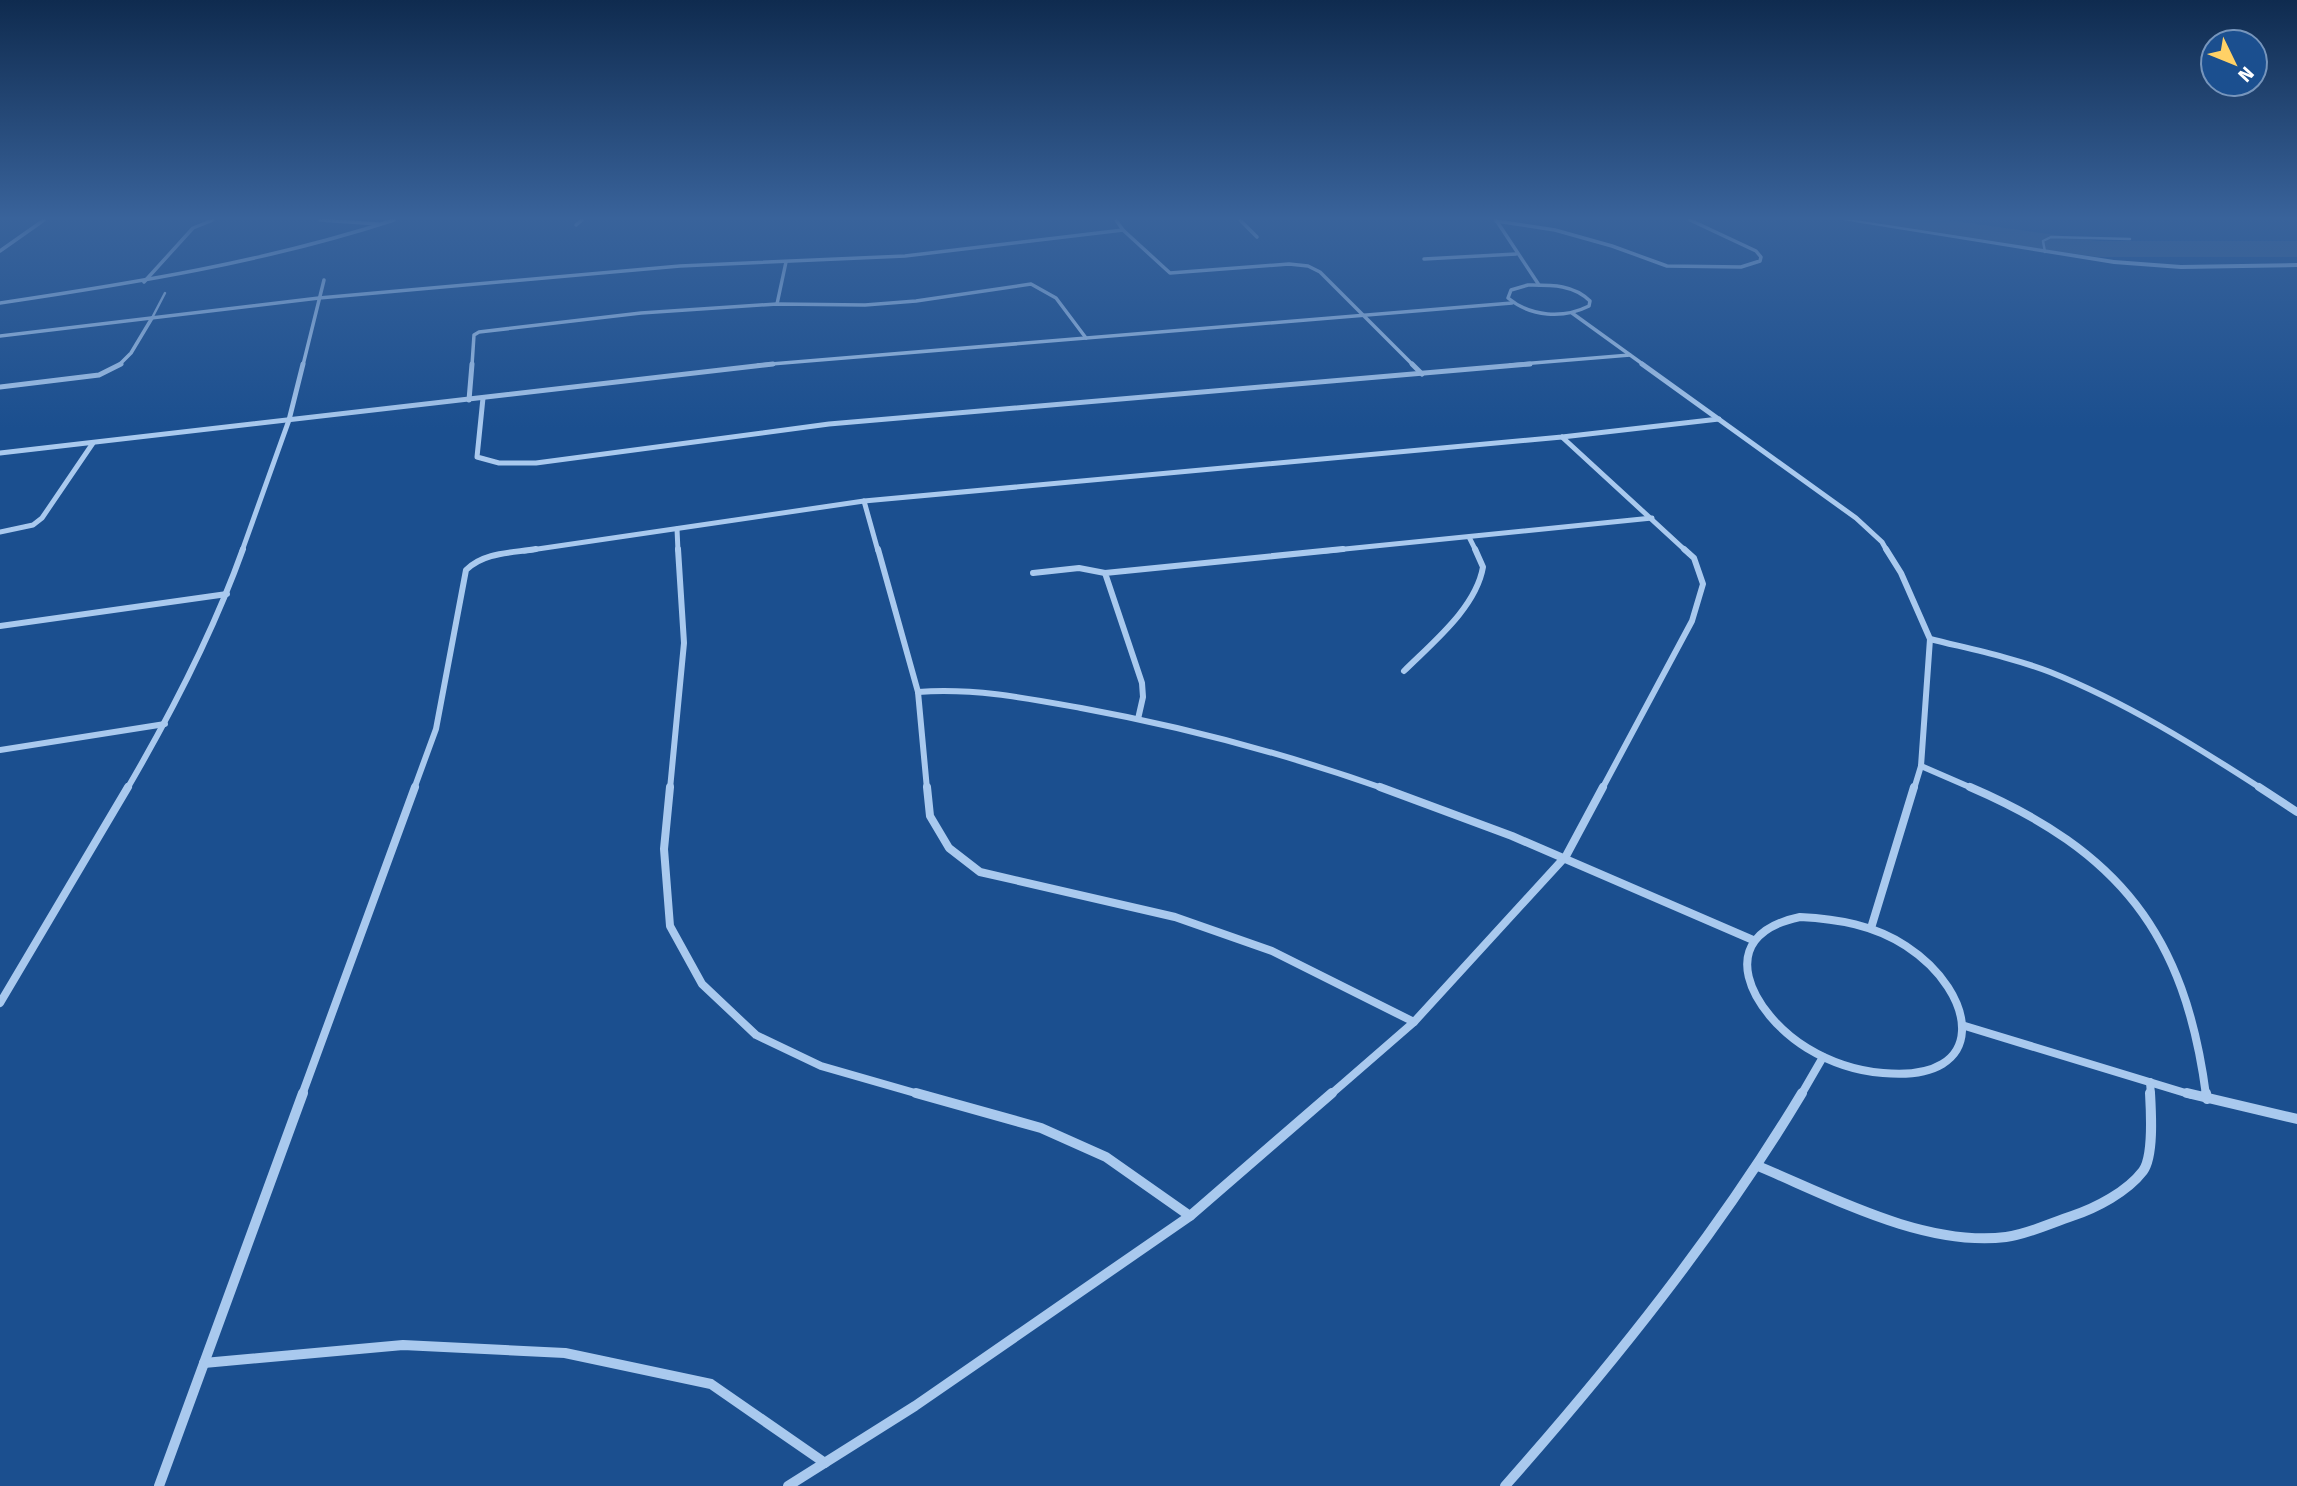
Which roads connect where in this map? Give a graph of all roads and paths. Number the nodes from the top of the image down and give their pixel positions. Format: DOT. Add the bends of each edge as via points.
graph roads {
  1 [pos="94,289"];
  2 [pos="321,289"];
  3 [pos="414,289"];
  4 [pos="780,289"];
  5 [pos="995,289"];
  6 [pos="1045,289"];
  7 [pos="1339,289"];
  8 [pos="1515,289"];
  9 [pos="1570,289"];
  10 [pos="165,293"];
  11 [pos="319,298"];
  12 [pos="0,303"];
  13 [pos="1512,303"];
  14 [pos="777,304"];
  15 [pos="1572,313"];
  16 [pos="1368,317"];
  17 [pos="152,318"];
  18 [pos="0,336"];
  19 [pos="1086,338"];
  20 [pos="1630,355"];
  21 [pos="1422,373"];
  22 [pos="0,387"];
  23 [pos="482,398"];
  24 [pos="469,400"];
  25 [pos="1719,419"];
  26 [pos="289,421"];
  27 [pos="1562,437"];
  28 [pos="93,443"];
  29 [pos="0,453"];
  30 [pos="864,502"];
  31 [pos="1652,518"];
  32 [pos="677,529"];
  33 [pos="0,532"];
  34 [pos="1469,537"];
  35 [pos="1032,573"];
  36 [pos="1105,573"];
  37 [pos="227,594"];
  38 [pos="0,626"];
  39 [pos="1930,639"];
  40 [pos="1404,671"];
  41 [pos="918,692"];
  42 [pos="1138,719"];
  43 [pos="165,724"];
  44 [pos="0,750"];
  45 [pos="1922,766"];
  46 [pos="2297,812"];
  47 [pos="1566,856"];
  48 [pos="1871,928"];
  49 [pos="1752,940"];
  50 [pos="0,1003"];
  51 [pos="1414,1022"];
  52 [pos="1965,1026"];
  53 [pos="1823,1056"];
  54 [pos="2150,1082"];
  55 [pos="2207,1099"];
  56 [pos="2297,1119"];
  57 [pos="1758,1166"];
  58 [pos="1190,1216"];
  59 [pos="204,1363"];
  60 [pos="825,1463"];
  61 [pos="159,1486"];
  62 [pos="788,1486"];
  63 [pos="1505,1486"];
  1 -- 12 [label="street"];
  2 -- 11 [label="street"];
  3 -- 11 [label="street"];
  4 -- 14 [label="street"];
  5 -- 14 [label="street" via="864,305"];
  6 -- 19 [label="street"];
  7 -- 16 [label="street"];
  8 -- 13 [label="street" via="1507,294"];
  9 -- 15 [label="street" via="1590,301 1589,306"];
  10 -- 17 [label="lane"];
  11 -- 17 [label="street"];
  11 -- 26 [label="street"];
  13 -- 15 [label="street" via="1532,311"];
  13 -- 16 [label="street"];
  14 -- 24 [label="street" via="641,313 479,332 474,335"];
  15 -- 20 [label="street"];
  16 -- 19 [label="street"];
  16 -- 21 [label="street"];
  17 -- 18 [label="street"];
  17 -- 22 [label="street" via="123,365 114,371"];
  19 -- 23 [label="street" via="813,359"];
  20 -- 21 [label="street"];
  20 -- 25 [label="street"];
  21 -- 23 [label="street" via="829,424 536,463 499,463 477,457"];
  23 -- 24 [label="street"];
  24 -- 26 [label="street"];
  25 -- 27 [label="street"];
  25 -- 39 [label="street" via="1882,542"];
  26 -- 28 [label="street"];
  26 -- 37 [label="street"];
  27 -- 30 [label="street"];
  27 -- 31 [label="street"];
  28 -- 29 [label="street"];
  28 -- 33 [label="street" via="42,518 33,525"];
  30 -- 32 [label="street"];
  30 -- 41 [label="street"];
  31 -- 34 [label="street"];
  31 -- 47 [label="street" via="1694,558 1703,584 1692,621"];
  32 -- 58 [label="street" via="684,643 664,849 670,926 702,984 756,1035 821,1066 1041,1128 1106,1157"];
  32 -- 59 [label="street" via="489,556 466,570 436,729"];
  34 -- 36 [label="street"];
  34 -- 40 [label="street" via="1483,567 1480,584"];
  35 -- 36 [label="street" via="1079,568"];
  36 -- 42 [label="street" via="1142,683"];
  37 -- 38 [label="street"];
  37 -- 43 [label="street"];
  39 -- 45 [label="street"];
  39 -- 46 [label="street" via="2064,678 2162,726"];
  41 -- 42 [label="street" via="998,693"];
  41 -- 51 [label="street" via="930,816 949,848 980,872 1175,917 1272,951"];
  42 -- 47 [label="street" via="1356,777"];
  43 -- 44 [label="street"];
  43 -- 50 [label="street"];
  45 -- 48 [label="street"];
  45 -- 55 [label="street" via="2060,833 2145,912 2171,956 2197,1034"];
  47 -- 49 [label="street"];
  47 -- 51 [label="street"];
  48 -- 49 [label="street" via="1835,918 1800,917 1772,925"];
  48 -- 52 [label="street" via="1908,946 1937,970 1956,997"];
  49 -- 53 [label="street" via="1745,961 1748,985 1763,1010 1789,1035"];
  51 -- 58 [label="street"];
  52 -- 53 [label="street" via="1958,1049 1937,1067 1903,1074 1864,1071"];
  52 -- 54 [label="street"];
  53 -- 57 [label="street"];
  54 -- 55 [label="street"];
  54 -- 57 [label="street" via="2152,1132 2144,1170 2100,1207 2007,1237 1956,1236 1909,1226"];
  55 -- 56 [label="street"];
  57 -- 63 [label="street" via="1586,1395"];
  58 -- 60 [label="street"];
  59 -- 60 [label="street" via="403,1345 565,1353 711,1384"];
  59 -- 61 [label="street"];
  60 -- 62 [label="street"];
}
